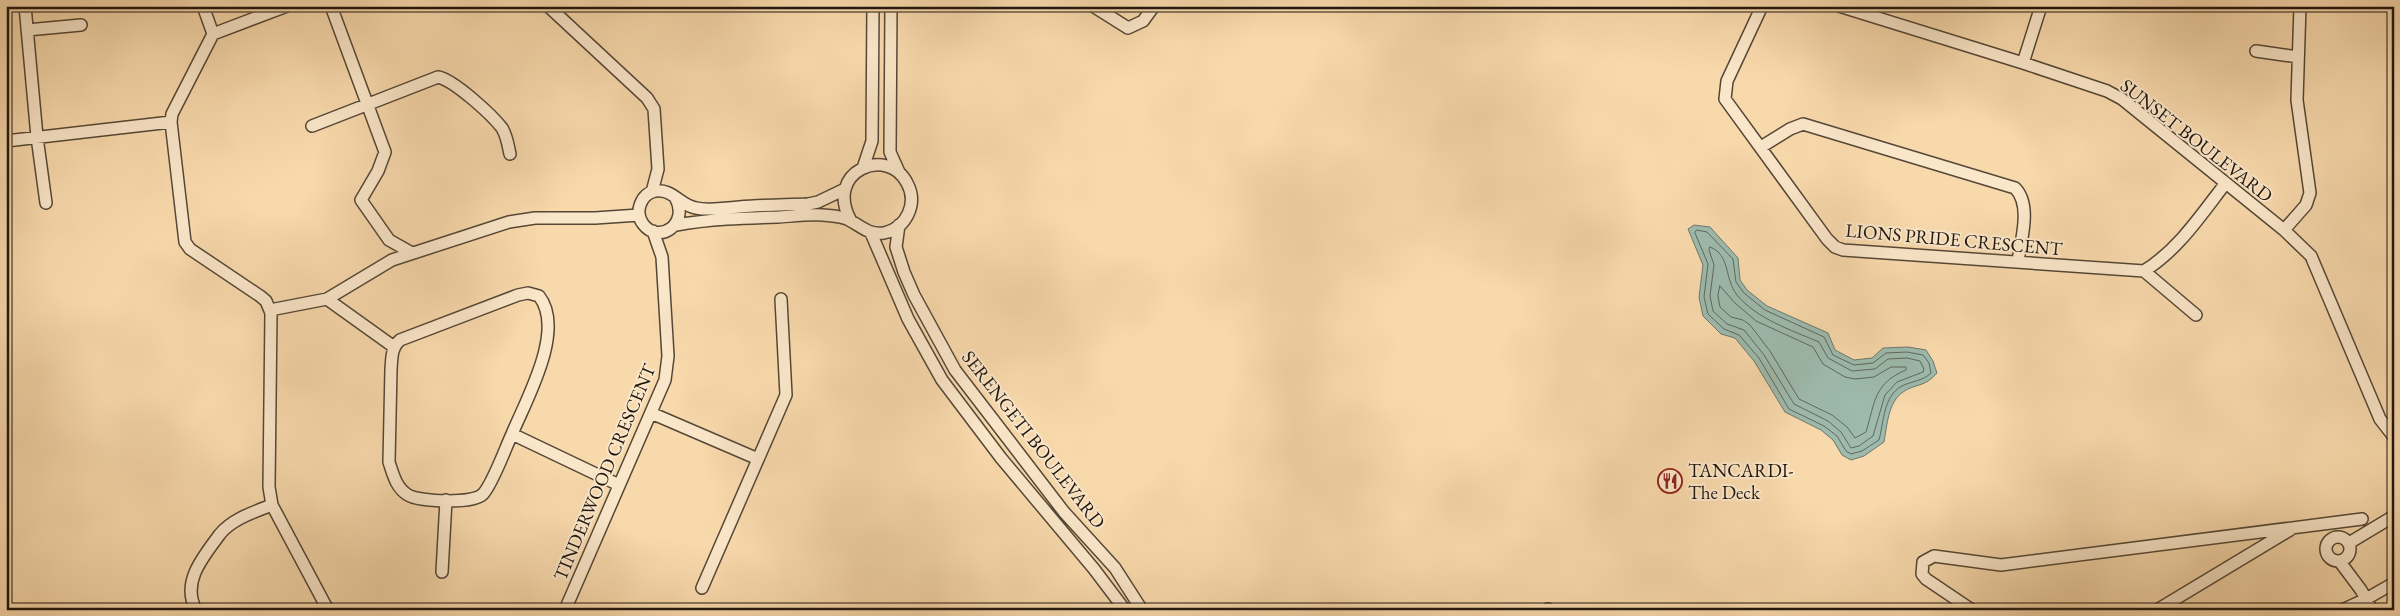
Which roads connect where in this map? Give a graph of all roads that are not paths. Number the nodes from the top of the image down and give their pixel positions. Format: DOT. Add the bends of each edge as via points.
graph roads {
  1 [pos="25,6"];
  2 [pos="203,6"];
  3 [pos="287,6"];
  4 [pos="331,6"];
  5 [pos="548,6"];
  6 [pos="873,6"];
  7 [pos="891,6"];
  8 [pos="1093,6"];
  9 [pos="1154,6"];
  10 [pos="1762,6"];
  11 [pos="1839,6"];
  12 [pos="2042,6"];
  13 [pos="2300,6"];
  14 [pos="1862,10"];
  15 [pos="82,25"];
  16 [pos="27,30"];
  17 [pos="213,34"];
  18 [pos="2256,51"];
  19 [pos="2298,57"];
  20 [pos="2023,63"];
  21 [pos="366,105"];
  22 [pos="171,122"];
  23 [pos="312,126"];
  24 [pos="37,138"];
  25 [pos="6,141"];
  26 [pos="1761,147"];
  27 [pos="510,154"];
  28 [pos="658,168"];
  29 [pos="863,168"];
  30 [pos="899,172"];
  31 [pos="2226,184"];
  32 [pos="845,189"];
  33 [pos="652,192"];
  34 [pos="674,196"];
  35 [pos="46,203"];
  36 [pos="748,212"];
  37 [pos="639,215"];
  38 [pos="851,220"];
  39 [pos="898,226"];
  40 [pos="673,227"];
  41 [pos="2284,230"];
  42 [pos="653,231"];
  43 [pos="871,232"];
  44 [pos="390,240"];
  45 [pos="412,254"];
  46 [pos="662,257"];
  47 [pos="392,260"];
  48 [pos="2018,261"];
  49 [pos="2144,271"];
  50 [pos="327,299"];
  51 [pos="781,299"];
  52 [pos="270,310"];
  53 [pos="2196,315"];
  54 [pos="394,347"];
  55 [pos="651,413"];
  56 [pos="512,434"];
  57 [pos="2394,437"];
  58 [pos="758,459"];
  59 [pos="619,484"];
  60 [pos="446,500"];
  61 [pos="272,506"];
  62 [pos="2394,516"];
  63 [pos="2362,519"];
  64 [pos="2317,525"];
  65 [pos="2293,528"];
  66 [pos="2244,534"];
  67 [pos="2330,541"];
  68 [pos="2349,543"];
  69 [pos="2251,553"];
  70 [pos="2340,562"];
  71 [pos="442,572"];
  72 [pos="2394,583"];
  73 [pos="702,588"];
  74 [pos="2366,599"];
  75 [pos="193,605"];
  76 [pos="328,610"];
  77 [pos="565,610"];
  78 [pos="1125,610"];
  79 [pos="1142,610"];
  80 [pos="1972,610"];
  81 [pos="2157,610"];
  82 [pos="2342,610"];
  83 [pos="2372,610"];
  1 -- 16 [label="street"];
  2 -- 17 [label="street"];
  3 -- 17 [label="street"];
  4 -- 21 [label="street"];
  5 -- 28 [label="street" via="647,98 654,109"];
  6 -- 29 [label="street" via="872,141"];
  7 -- 30 [label="street" via="890,152"];
  8 -- 9 [label="street" via="1128,28 1143,21"];
  10 -- 26 [label="street, LIONS PRIDE CRESCENT" via="1724,93 1730,108"];
  11 -- 14 [label="street, SUNSET BOULEVARD"];
  12 -- 20 [label="street"];
  13 -- 19 [label="street"];
  14 -- 20 [label="street, SUNSET BOULEVARD"];
  15 -- 16 [label="street"];
  16 -- 24 [label="street"];
  17 -- 22 [label="street" via="172,114"];
  18 -- 19 [label="street"];
  19 -- 41 [label="street" via="2298,100 2310,193 2306,204"];
  20 -- 31 [label="street, SUNSET BOULEVARD" via="2118,96"];
  21 -- 23 [label="street"];
  21 -- 27 [label="street" via="431,78 444,78 502,128"];
  21 -- 44 [label="street" via="385,152 361,200"];
  22 -- 24 [label="street"];
  22 -- 52 [label="street" via="185,242 190,250 260,296"];
  24 -- 25 [label="street"];
  24 -- 35 [label="street"];
  26 -- 48 [label="street, LIONS PRIDE CRESCENT" via="1834,247"];
  26 -- 48 [label="street" via="1790,128 1803,124 2015,188 2021,194 2023,204"];
  28 -- 33 [label="street"];
  28 -- 34 [label="street"];
  29 -- 30 [label="street" via="879,165"];
  29 -- 32 [label="street" via="850,178"];
  30 -- 39 [label="street" via="906,181 912,201 909,212"];
  31 -- 41 [label="street, SUNSET BOULEVARD"];
  31 -- 49 [label="street" via="2173,250"];
  32 -- 36 [label="street" via="813,203"];
  32 -- 38 [label="street" via="845,210"];
  33 -- 34 [label="street" via="658,190"];
  33 -- 37 [label="street" via="642,200"];
  34 -- 36 [label="street" via="698,209"];
  34 -- 40 [label="street" via="680,212"];
  36 -- 38 [label="street" via="820,215"];
  36 -- 40 [label="street"];
  37 -- 42 [label="street" via="643,224"];
  37 -- 45 [label="street" via="536,218 508,222"];
  38 -- 43 [label="street"];
  39 -- 43 [label="street" via="883,233"];
  39 -- 79 [label="street, SERENGETI BOULEVARD" via="897,252 904,272 955,370 1064,512 1115,568"];
  40 -- 42 [label="street" via="662,232"];
  40 -- 46 [label="street, TINDERWOOD CRESCENT"];
  41 -- 57 [label="street, SUNSET BOULEVARD" via="2311,256 2373,404"];
  42 -- 46 [label="street, TINDERWOOD CRESCENT"];
  43 -- 78 [label="street, SERENGETI BOULEVARD" via="908,319 942,380"];
  44 -- 45 [label="street"];
  44 -- 47 [label="street"];
  45 -- 47 [label="street"];
  46 -- 55 [label="street, TINDERWOOD CRESCENT" via="668,366"];
  47 -- 50 [label="street"];
  48 -- 49 [label="street, LIONS PRIDE CRESCENT"];
  49 -- 53 [label="street"];
  50 -- 52 [label="street"];
  50 -- 54 [label="street"];
  51 -- 58 [label="street" via="786,395"];
  52 -- 61 [label="street" via="269,487"];
  54 -- 56 [label="street" via="400,340 518,296 528,293 539,296 546,312 546,346"];
  54 -- 60 [label="street" via="389,450 393,477 411,496"];
  55 -- 58 [label="street"];
  55 -- 59 [label="street, TINDERWOOD CRESCENT"];
  56 -- 59 [label="street"];
  56 -- 60 [label="street" via="482,495 471,501"];
  58 -- 73 [label="street"];
  59 -- 77 [label="street, TINDERWOOD CRESCENT"];
  60 -- 71 [label="street"];
  61 -- 75 [label="street" via="250,513 224,528 190,582"];
  61 -- 76 [label="street"];
  62 -- 68 [label="street"];
  63 -- 64 [label="street"];
  64 -- 65 [label="street"];
  64 -- 67 [label="street"];
  65 -- 66 [label="street"];
  65 -- 69 [label="street"];
  66 -- 69 [label="street"];
  66 -- 80 [label="street" via="2001,566 1934,556 1923,562 1922,574 1926,579"];
  67 -- 68 [label="street" via="2339,537"];
  67 -- 70 [label="street" via="2327,554"];
  68 -- 70 [label="street" via="2350,554"];
  69 -- 81 [label="street"];
  70 -- 74 [label="street"];
  72 -- 74 [label="street"];
  74 -- 82 [label="street"];
  74 -- 83 [label="street"];
}
